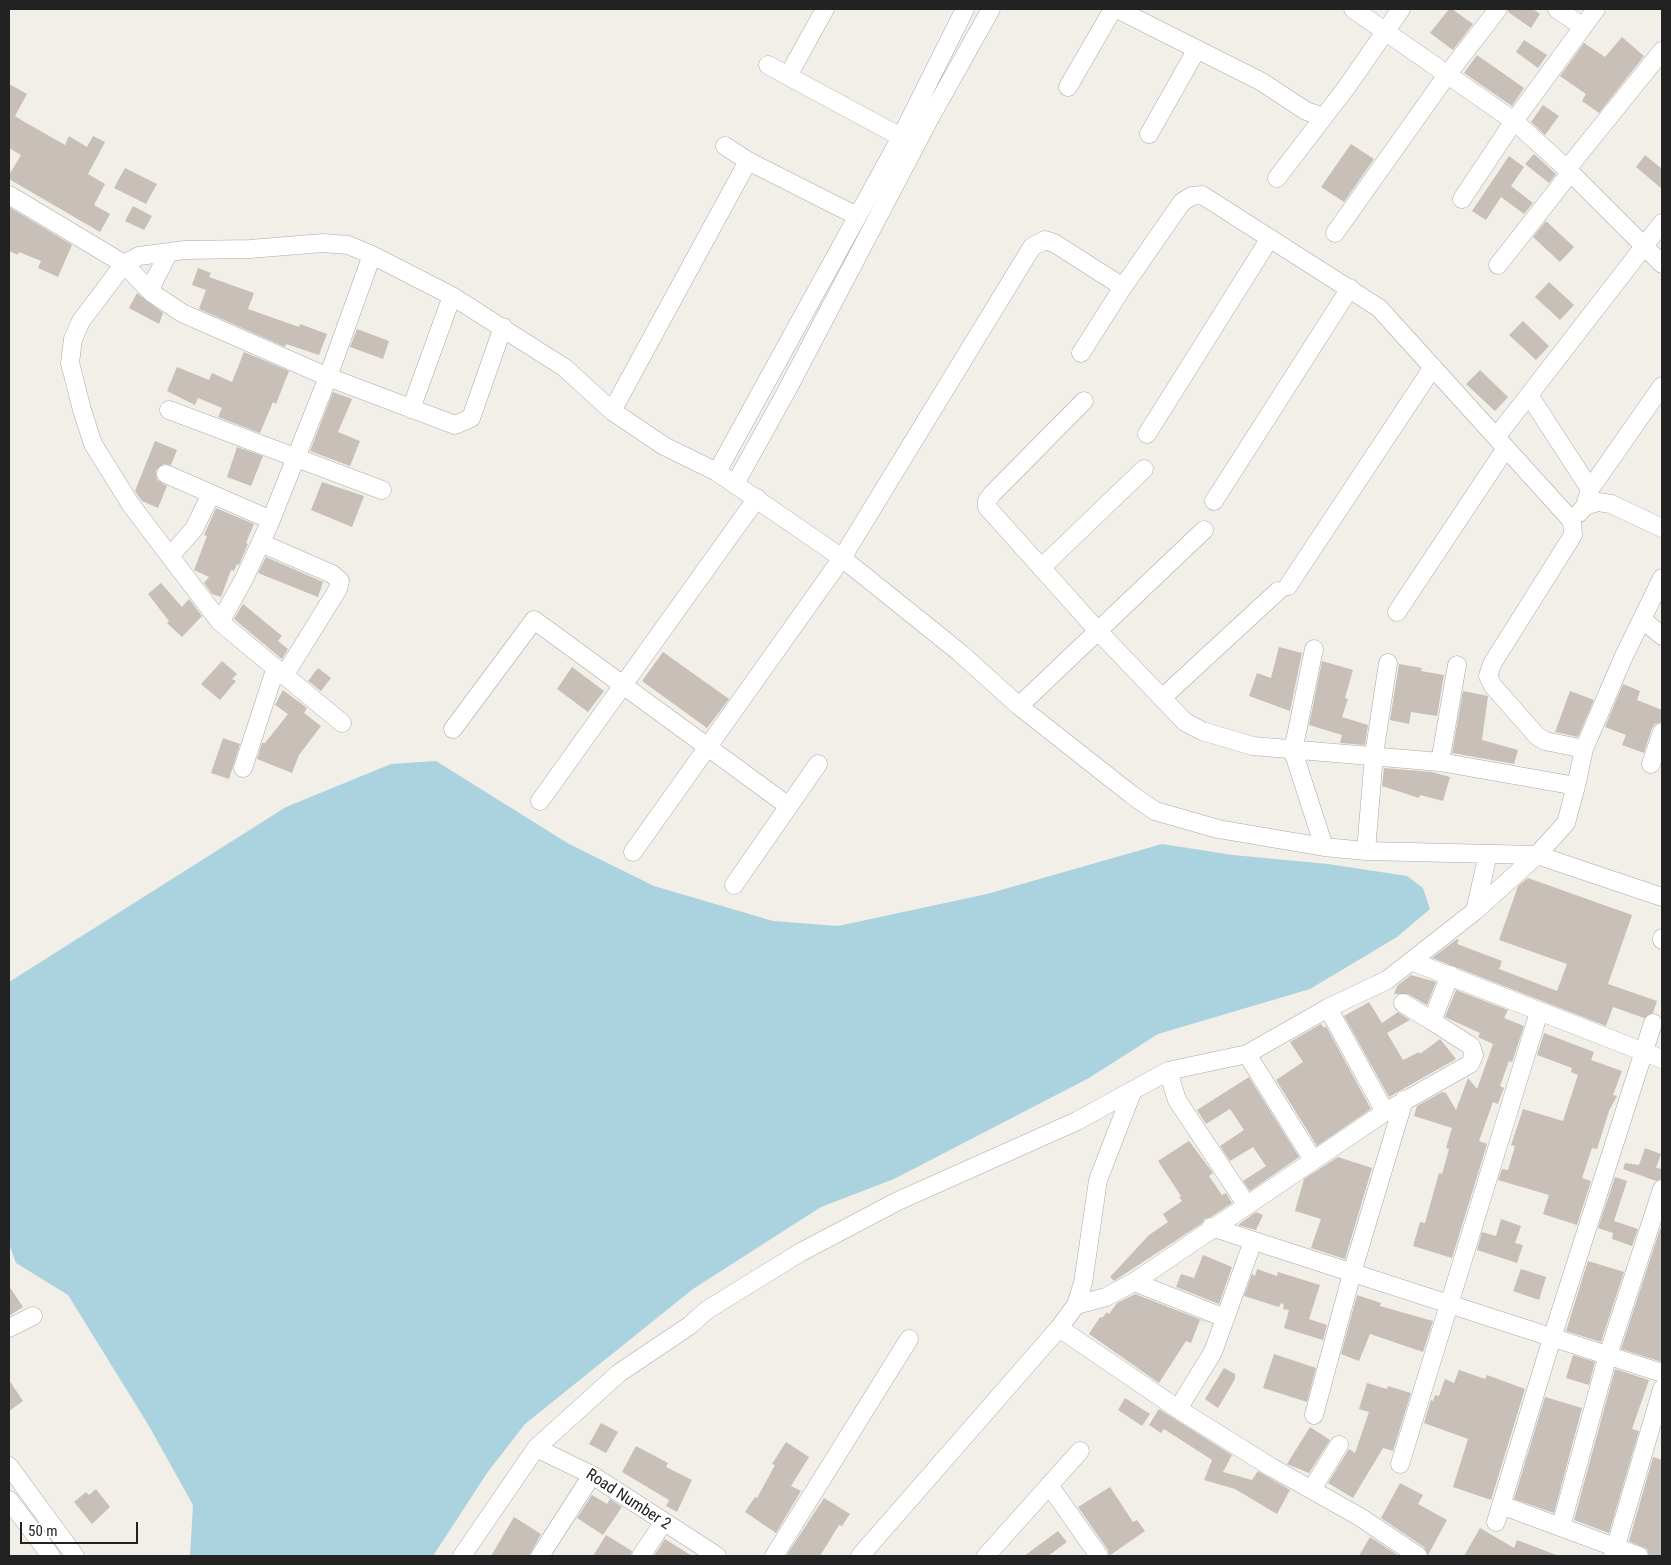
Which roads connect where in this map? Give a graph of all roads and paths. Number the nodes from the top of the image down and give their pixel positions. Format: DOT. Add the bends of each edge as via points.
graph roads {
  1 [pos="825,9"];
  2 [pos="965,9"];
  3 [pos="991,9"];
  4 [pos="1113,9"];
  5 [pos="1117,9"];
  6 [pos="1353,9"];
  7 [pos="1402,9"];
  8 [pos="1498,9"];
  9 [pos="1557,9"];
  10 [pos="1596,9"];
  11 [pos="1583,26"];
  12 [pos="1385,32"];
  13 [pos="1196,50"];
  14 [pos="1662,51"];
  15 [pos="768,65"];
  16 [pos="1447,75"];
  17 [pos="788,76"];
  18 [pos="1068,87"];
  19 [pos="1324,117"];
  20 [pos="1514,121"];
  21 [pos="1149,134"];
  22 [pos="900,137"];
  23 [pos="725,146"];
  24 [pos="748,161"];
  25 [pos="1569,171"];
  26 [pos="1277,178"];
  27 [pos="9,194"];
  28 [pos="1462,199"];
  29 [pos="857,216"];
  30 [pos="1662,223"];
  31 [pos="1334,233"];
  32 [pos="1270,238"];
  33 [pos="1644,247"];
  34 [pos="169,252"];
  35 [pos="372,254"];
  36 [pos="124,264"];
  37 [pos="1662,264"];
  38 [pos="1498,265"];
  39 [pos="1123,286"];
  40 [pos="1350,288"];
  41 [pos="152,293"];
  42 [pos="452,296"];
  43 [pos="504,327"];
  44 [pos="1081,353"];
  45 [pos="1433,366"];
  46 [pos="328,377"];
  47 [pos="1662,386"];
  48 [pos="1529,396"];
  49 [pos="1084,401"];
  50 [pos="169,410"];
  51 [pos="411,410"];
  52 [pos="612,411"];
  53 [pos="1147,434"];
  54 [pos="1501,442"];
  55 [pos="296,457"];
  56 [pos="1144,470"];
  57 [pos="717,472"];
  58 [pos="166,474"];
  59 [pos="735,484"];
  60 [pos="1590,489"];
  61 [pos="382,490"];
  62 [pos="211,494"];
  63 [pos="757,498"];
  64 [pos="1214,500"];
  65 [pos="1585,506"];
  66 [pos="271,520"];
  67 [pos="1572,521"];
  68 [pos="1662,528"];
  69 [pos="1204,530"];
  70 [pos="261,543"];
  71 [pos="170,556"];
  72 [pos="842,558"];
  73 [pos="1041,568"];
  74 [pos="1662,578"];
  75 [pos="1397,612"];
  76 [pos="1642,619"];
  77 [pos="220,622"];
  78 [pos="1098,631"];
  79 [pos="1662,636"];
  80 [pos="1314,649"];
  81 [pos="1388,663"];
  82 [pos="1457,665"];
  83 [pos="280,673"];
  84 [pos="621,686"];
  85 [pos="1162,698"];
  86 [pos="1019,706"];
  87 [pos="342,723"];
  88 [pos="453,729"];
  89 [pos="1662,732"];
  90 [pos="708,749"];
  91 [pos="1584,749"];
  92 [pos="1293,751"];
  93 [pos="1374,755"];
  94 [pos="1440,762"];
  95 [pos="818,764"];
  96 [pos="1651,764"];
  97 [pos="243,768"];
  98 [pos="1576,786"];
  99 [pos="540,801"];
  100 [pos="787,805"];
  101 [pos="1324,847"];
  102 [pos="1366,851"];
  103 [pos="633,852"];
  104 [pos="1488,854"];
  105 [pos="1537,855"];
  106 [pos="734,885"];
  107 [pos="1662,897"];
  108 [pos="1475,911"];
  109 [pos="1410,961"];
  110 [pos="1450,976"];
  111 [pos="1403,1003"];
  112 [pos="1328,1008"];
  113 [pos="1539,1012"];
  114 [pos="1432,1022"];
  115 [pos="1653,1023"];
  116 [pos="1643,1052"];
  117 [pos="1247,1054"];
  118 [pos="1662,1059"];
  119 [pos="1168,1072"];
  120 [pos="1133,1090"];
  121 [pos="1404,1100"];
  122 [pos="1385,1112"];
  123 [pos="1313,1160"];
  124 [pos="1662,1189"];
  125 [pos="1246,1204"];
  126 [pos="1211,1227"];
  127 [pos="1253,1241"];
  128 [pos="1352,1273"];
  129 [pos="1134,1282"];
  130 [pos="1451,1305"];
  131 [pos="1076,1306"];
  132 [pos="33,1316"];
  133 [pos="1225,1318"];
  134 [pos="9,1328"];
  135 [pos="1059,1328"];
  136 [pos="1552,1338"];
  137 [pos="909,1339"];
  138 [pos="1608,1355"];
  139 [pos="1662,1372"];
  140 [pos="1662,1389"];
  141 [pos="1178,1409"];
  142 [pos="1314,1415"];
  143 [pos="1340,1445"];
  144 [pos="536,1448"];
  145 [pos="1080,1451"];
  146 [pos="1400,1464"];
  147 [pos="9,1466"];
  148 [pos="592,1475"];
  149 [pos="1049,1485"];
  150 [pos="1312,1490"];
  151 [pos="9,1500"];
  152 [pos="1501,1505"];
  153 [pos="1496,1522"];
  154 [pos="663,1523"];
  155 [pos="1561,1526"];
  156 [pos="996,1552"];
  157 [pos="1614,1552"];
  158 [pos="52,1556"];
  159 [pos="75,1556"];
  160 [pos="462,1556"];
  161 [pos="540,1556"];
  162 [pos="641,1556"];
  163 [pos="717,1556"];
  164 [pos="774,1556"];
  165 [pos="860,1556"];
  166 [pos="1099,1556"];
  167 [pos="1418,1556"];
  168 [pos="1638,1556"];
  1 -- 17 [label="street"];
  2 -- 22 [label="street"];
  3 -- 59 [label="street"];
  4 -- 18 [label="street"];
  5 -- 13 [label="street"];
  6 -- 12 [label="street"];
  7 -- 12 [label="street"];
  8 -- 16 [label="street"];
  9 -- 11 [label="street"];
  10 -- 11 [label="street"];
  11 -- 20 [label="street"];
  12 -- 16 [label="street"];
  12 -- 19 [label="street"];
  13 -- 19 [label="street" via="1262,82 1306,111"];
  13 -- 21 [label="street"];
  14 -- 25 [label="street"];
  15 -- 17 [label="street"];
  16 -- 20 [label="street"];
  16 -- 31 [label="street"];
  17 -- 22 [label="street"];
  19 -- 26 [label="street"];
  20 -- 25 [label="street"];
  20 -- 28 [label="street"];
  22 -- 29 [label="street"];
  23 -- 24 [label="street"];
  24 -- 29 [label="street"];
  24 -- 52 [label="street"];
  25 -- 33 [label="street"];
  25 -- 38 [label="street"];
  27 -- 36 [label="street"];
  29 -- 57 [label="street"];
  30 -- 33 [label="street"];
  32 -- 39 [label="street" via="1202,195 1192,196 1182,202"];
  32 -- 40 [label="street"];
  32 -- 53 [label="street"];
  33 -- 37 [label="street"];
  33 -- 48 [label="street"];
  34 -- 35 [label="street" via="323,243 348,245"];
  34 -- 36 [label="street" via="139,256"];
  34 -- 41 [label="street" via="152,285"];
  35 -- 42 [label="street"];
  35 -- 46 [label="street"];
  36 -- 41 [label="street"];
  36 -- 71 [label="street" via="81,322 73,339 70,363 93,444 131,505"];
  39 -- 44 [label="street"];
  39 -- 72 [label="street" via="1054,243 1045,240 1032,247"];
  40 -- 45 [label="street" via="1379,308"];
  40 -- 64 [label="street"];
  41 -- 46 [label="street" via="182,313"];
  42 -- 43 [label="street"];
  42 -- 51 [label="street"];
  43 -- 51 [label="street" via="471,418 455,425"];
  43 -- 52 [label="street" via="565,368"];
  45 -- 54 [label="street"];
  45 -- 85 [label="street" via="1283,588"];
  46 -- 51 [label="street"];
  46 -- 55 [label="street"];
  47 -- 60 [label="street"];
  48 -- 54 [label="street"];
  48 -- 60 [label="street"];
  49 -- 73 [label="street" via="987,501 992,515"];
  50 -- 55 [label="street"];
  52 -- 57 [label="street" via="664,446"];
  54 -- 67 [label="street"];
  54 -- 75 [label="street"];
  55 -- 61 [label="street"];
  55 -- 66 [label="street"];
  56 -- 73 [label="street"];
  57 -- 59 [label="street"];
  58 -- 62 [label="street"];
  59 -- 63 [label="street"];
  60 -- 65 [label="street"];
  62 -- 66 [label="street"];
  62 -- 71 [label="street" via="194,529"];
  63 -- 72 [label="street"];
  63 -- 84 [label="street"];
  65 -- 67 [label="street"];
  65 -- 68 [label="street" via="1598,502 1611,504"];
  66 -- 70 [label="street"];
  67 -- 91 [label="street" via="1573,535 1492,664 1488,676 1537,736 1545,741"];
  69 -- 78 [label="street"];
  70 -- 77 [label="street"];
  70 -- 83 [label="street" via="332,574 340,581 338,589"];
  71 -- 77 [label="street"];
  72 -- 86 [label="street" via="959,652"];
  72 -- 90 [label="street"];
  73 -- 78 [label="street"];
  74 -- 76 [label="street"];
  76 -- 79 [label="street"];
  76 -- 91 [label="street"];
  77 -- 83 [label="street"];
  78 -- 85 [label="street"];
  78 -- 86 [label="street"];
  80 -- 92 [label="street"];
  81 -- 93 [label="street"];
  82 -- 94 [label="street"];
  83 -- 87 [label="street"];
  83 -- 97 [label="street"];
  84 -- 88 [label="street" via="534,620"];
  84 -- 90 [label="street"];
  84 -- 99 [label="street"];
  85 -- 92 [label="street" via="1185,722 1202,731 1253,746"];
  86 -- 101 [label="street" via="1155,811 1218,829"];
  89 -- 96 [label="street"];
  90 -- 100 [label="street"];
  90 -- 103 [label="street"];
  91 -- 98 [label="street"];
  92 -- 93 [label="street"];
  92 -- 101 [label="street"];
  93 -- 94 [label="street"];
  93 -- 102 [label="street"];
  94 -- 98 [label="street"];
  95 -- 100 [label="street"];
  98 -- 105 [label="street" via="1566,823"];
  100 -- 106 [label="street"];
  101 -- 102 [label="street"];
  102 -- 104 [label="street"];
  104 -- 105 [label="street"];
  104 -- 108 [label="street"];
  105 -- 107 [label="street"];
  105 -- 108 [label="street"];
  108 -- 109 [label="street"];
  109 -- 110 [label="street"];
  109 -- 112 [label="street" via="1387,980"];
  110 -- 113 [label="street"];
  110 -- 114 [label="street"];
  111 -- 114 [label="street"];
  112 -- 117 [label="street"];
  112 -- 122 [label="street"];
  113 -- 116 [label="street"];
  113 -- 130 [label="street"];
  114 -- 121 [label="street" via="1471,1046 1474,1056 1470,1064"];
  115 -- 116 [label="street"];
  116 -- 118 [label="street"];
  116 -- 136 [label="street"];
  117 -- 119 [label="street"];
  117 -- 123 [label="street"];
  119 -- 120 [label="street"];
  119 -- 125 [label="street" via="1177,1100"];
  120 -- 131 [label="street" via="1098,1180 1083,1283"];
  120 -- 144 [label="street" via="1077,1121 898,1201 801,1252 707,1310 689,1326 619,1373"];
  121 -- 122 [label="street"];
  121 -- 128 [label="street"];
  122 -- 123 [label="street"];
  123 -- 125 [label="street"];
  124 -- 138 [label="street"];
  125 -- 126 [label="street"];
  126 -- 127 [label="street"];
  126 -- 129 [label="street"];
  127 -- 128 [label="street"];
  127 -- 133 [label="street"];
  128 -- 130 [label="street"];
  128 -- 142 [label="street"];
  129 -- 131 [label="street" via="1106,1297"];
  129 -- 133 [label="street"];
  130 -- 136 [label="street"];
  130 -- 146 [label="street"];
  131 -- 135 [label="street"];
  132 -- 134 [label="street"];
  133 -- 141 [label="street" via="1214,1352"];
  135 -- 141 [label="street"];
  135 -- 165 [label="street"];
  136 -- 138 [label="street"];
  136 -- 152 [label="street"];
  137 -- 164 [label="street"];
  138 -- 139 [label="street"];
  138 -- 155 [label="street"];
  140 -- 157 [label="street"];
  141 -- 150 [label="street"];
  143 -- 150 [label="street"];
  144 -- 148 [label="street, Road Number 2"];
  144 -- 160 [label="street"];
  145 -- 149 [label="street"];
  147 -- 159 [label="street"];
  148 -- 154 [label="street, Road Number 2"];
  148 -- 161 [label="street"];
  149 -- 156 [label="street"];
  149 -- 166 [label="street"];
  150 -- 167 [label="street"];
  151 -- 158 [label="street"];
  152 -- 153 [label="street"];
  152 -- 155 [label="street"];
  154 -- 162 [label="street"];
  154 -- 163 [label="street, Road Number 2"];
  155 -- 157 [label="street"];
  157 -- 168 [label="street"];
}
